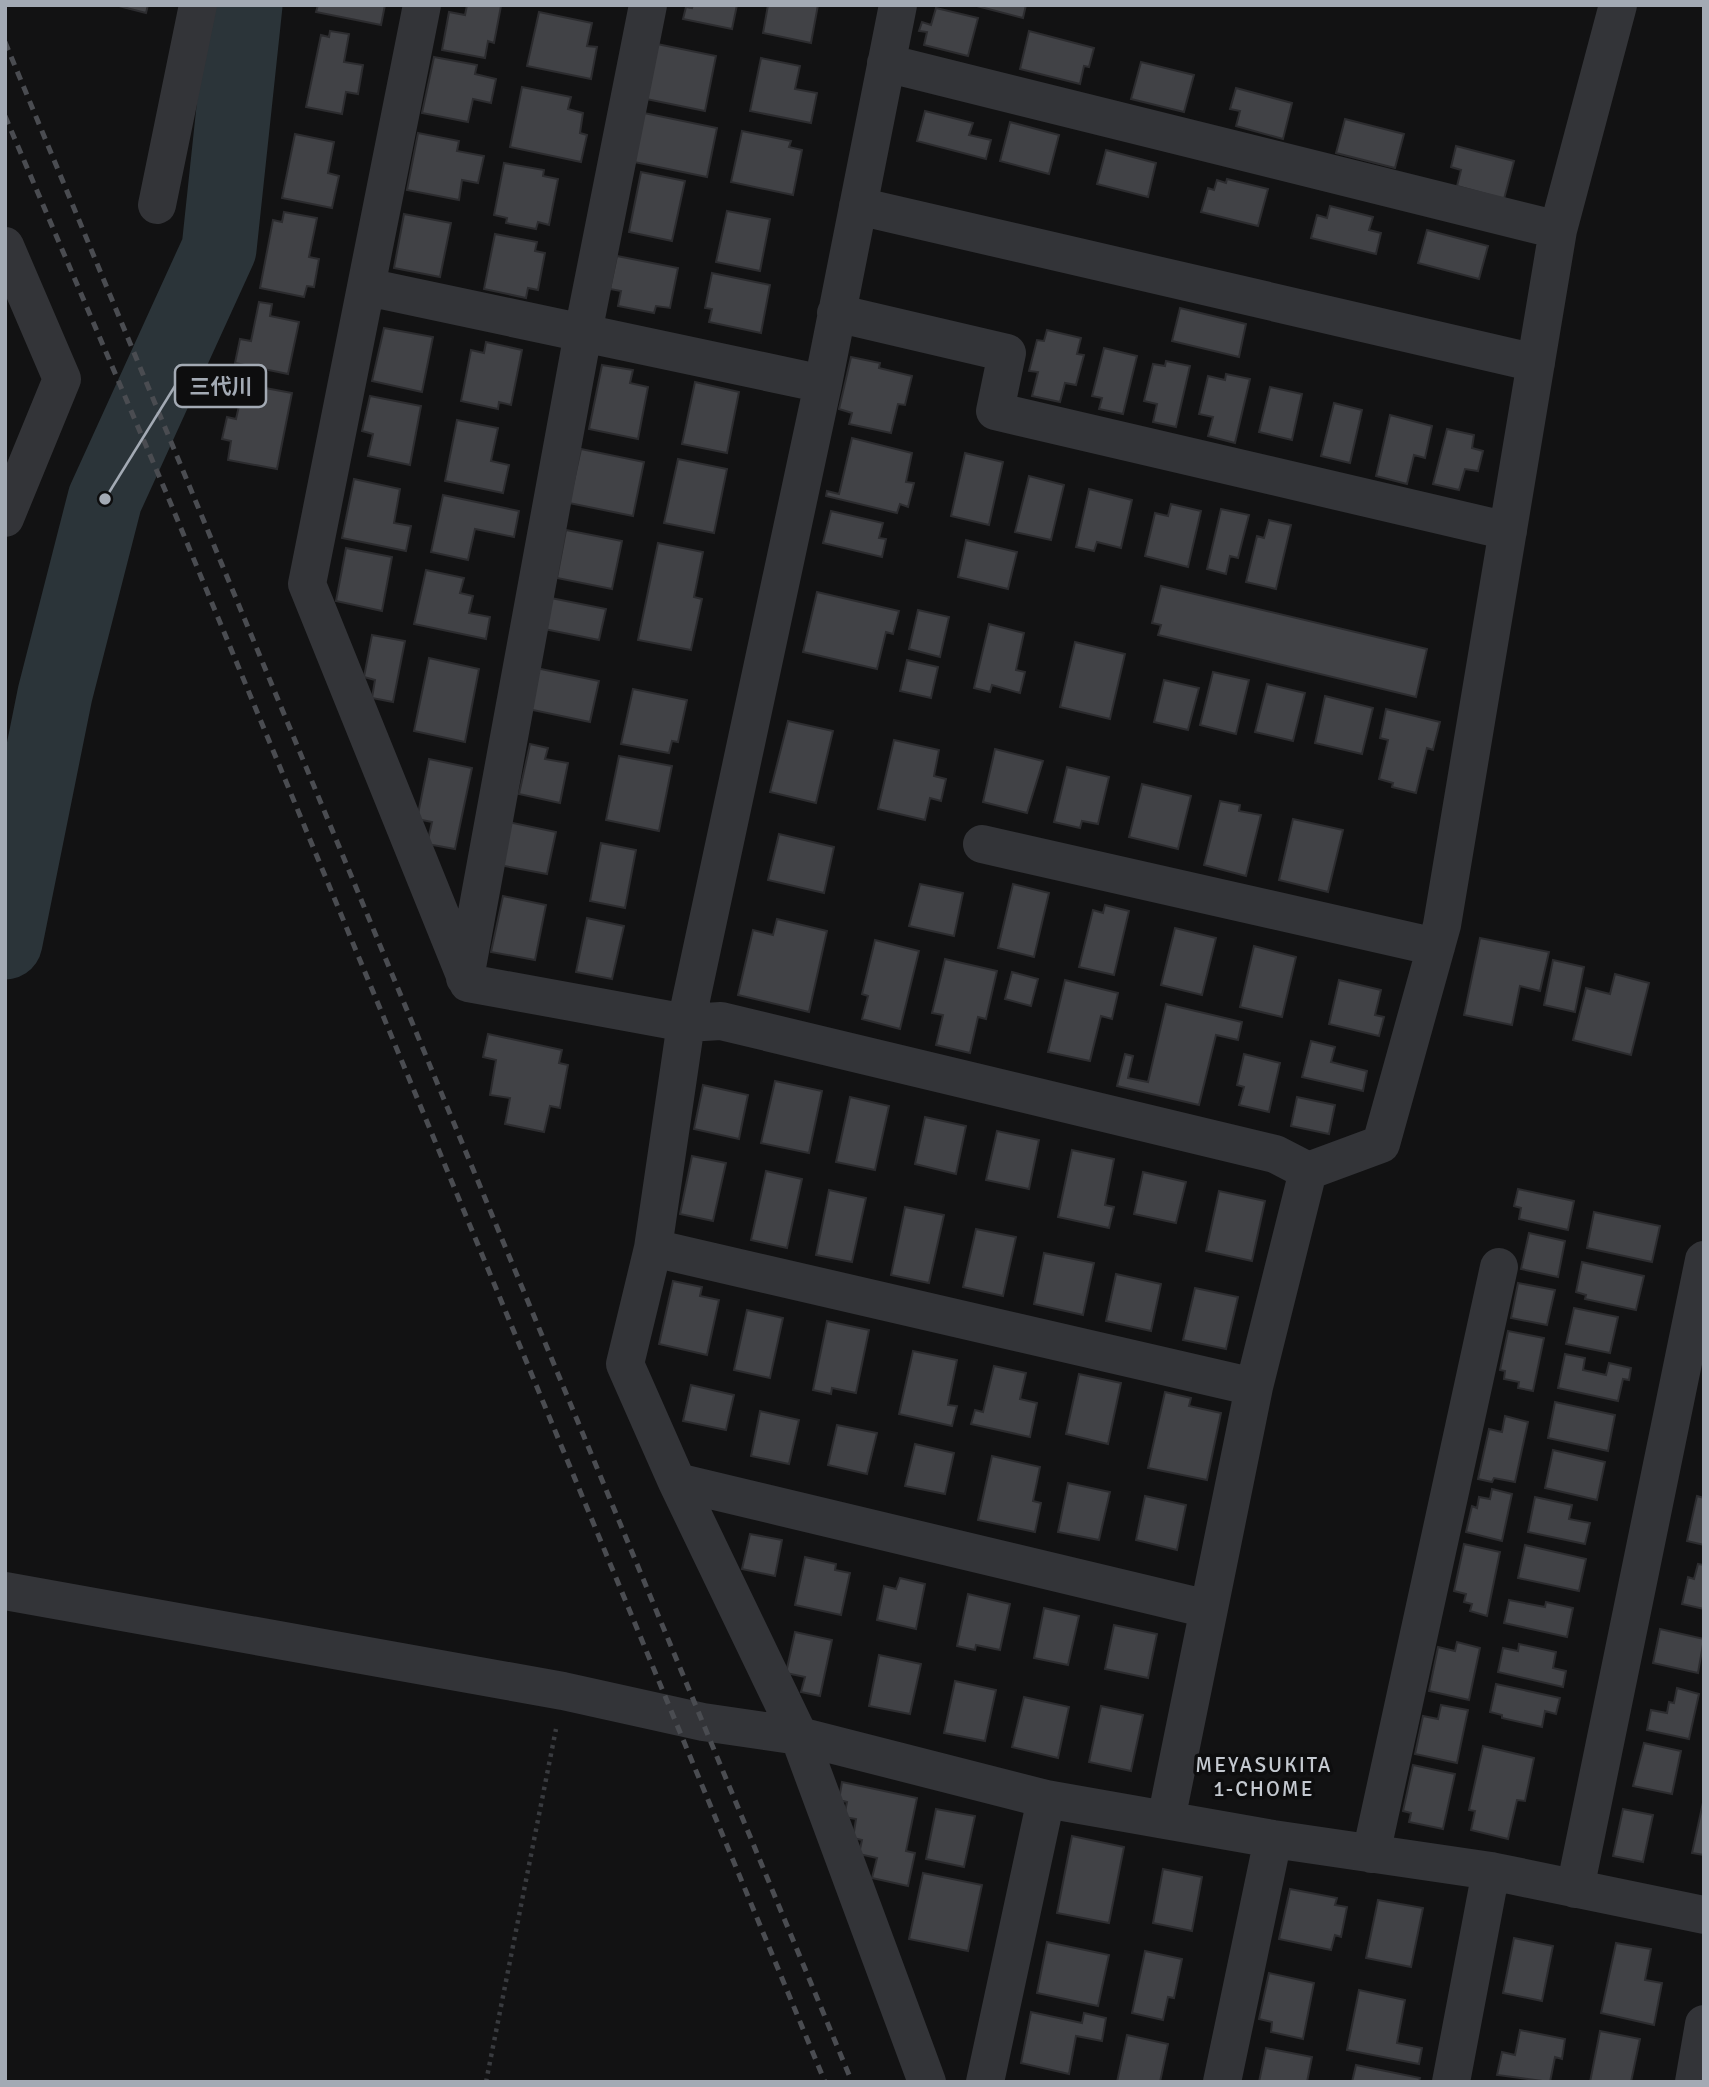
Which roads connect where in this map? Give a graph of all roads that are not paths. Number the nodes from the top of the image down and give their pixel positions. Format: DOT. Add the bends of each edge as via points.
graph roads {
  1 [pos="198,5"];
  2 [pos="422,5"];
  3 [pos="648,5"];
  4 [pos="898,5"];
  5 [pos="1618,5"];
  6 [pos="886,63"];
  7 [pos="157,205"];
  8 [pos="858,206"];
  9 [pos="1558,230"];
  10 [pos="5,246"];
  11 [pos="367,287"];
  12 [pos="836,313"];
  13 [pos="583,333"];
  14 [pos="1535,363"];
  15 [pos="823,384"];
  16 [pos="5,518"];
  17 [pos="1508,531"];
  18 [pos="982,844"];
  19 [pos="1436,947"];
  20 [pos="465,978"];
  21 [pos="686,1023"];
  22 [pos="1308,1171"];
  23 [pos="653,1248"];
  24 [pos="1704,1260"];
  25 [pos="1499,1266"];
  26 [pos="1254,1387"];
  27 [pos="677,1482"];
  28 [pos="5,1591"];
  29 [pos="1209,1609"];
  30 [pos="799,1736"];
  31 [pos="1046,1800"];
  32 [pos="1166,1820"];
  33 [pos="1273,1839"];
  34 [pos="1371,1854"];
  35 [pos="1490,1871"];
  36 [pos="1575,1889"];
  37 [pos="1704,1915"];
  38 [pos="1704,2024"];
  39 [pos="927,2082"];
  40 [pos="985,2082"];
  41 [pos="1223,2082"];
  42 [pos="1451,2082"];
  43 [pos="1694,2082"];
  1 -- 7 [label="street"];
  2 -- 11 [label="street"];
  3 -- 13 [label="street"];
  4 -- 6 [label="street"];
  5 -- 9 [label="street"];
  6 -- 8 [label="street"];
  6 -- 9 [label="street"];
  8 -- 12 [label="street"];
  8 -- 14 [label="street"];
  9 -- 14 [label="street"];
  10 -- 16 [label="street" via="62,379"];
  11 -- 13 [label="street"];
  11 -- 20 [label="street" via="307,584"];
  12 -- 15 [label="street"];
  12 -- 17 [label="street" via="1007,353 995,411"];
  13 -- 15 [label="street"];
  13 -- 20 [label="street"];
  14 -- 17 [label="street"];
  15 -- 21 [label="street"];
  17 -- 19 [label="street"];
  18 -- 19 [label="street"];
  19 -- 22 [label="street" via="1381,1144"];
  20 -- 21 [label="street" via="468,983"];
  21 -- 22 [label="street" via="722,1021 1275,1154"];
  21 -- 23 [label="street"];
  22 -- 26 [label="street"];
  23 -- 26 [label="street"];
  23 -- 27 [label="street" via="625,1364"];
  24 -- 36 [label="street"];
  25 -- 34 [label="street"];
  26 -- 29 [label="street"];
  27 -- 29 [label="street"];
  27 -- 30 [label="street"];
  28 -- 30 [label="street"];
  29 -- 32 [label="street"];
  30 -- 31 [label="street"];
  30 -- 39 [label="street"];
  31 -- 32 [label="street"];
  31 -- 40 [label="street"];
  32 -- 33 [label="street"];
  33 -- 34 [label="street"];
  33 -- 41 [label="street"];
  34 -- 35 [label="street"];
  35 -- 36 [label="street"];
  35 -- 42 [label="street"];
  36 -- 37 [label="street"];
  38 -- 43 [label="street"];
}
